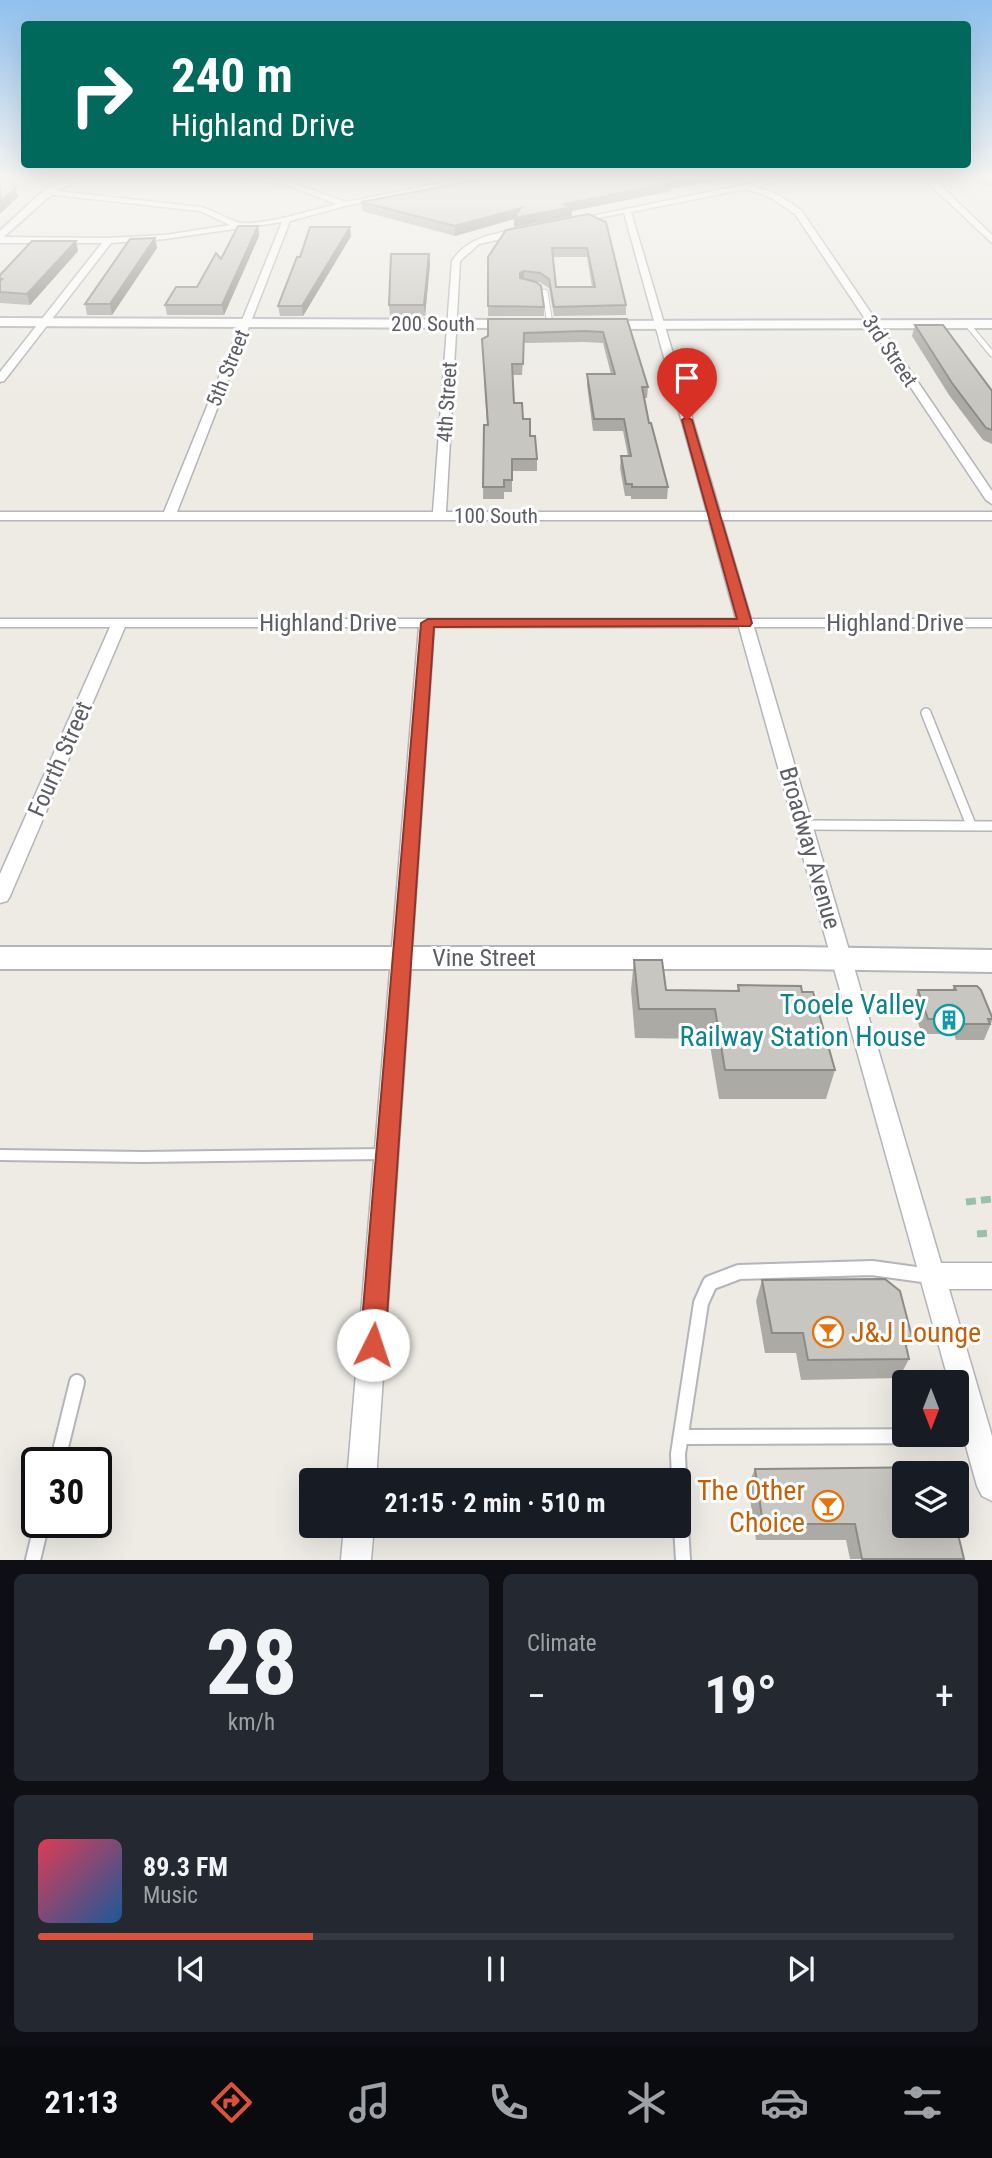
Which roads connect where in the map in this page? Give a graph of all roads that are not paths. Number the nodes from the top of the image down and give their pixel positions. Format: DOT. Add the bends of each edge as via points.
graph roads {
  1 [pos="102,249"];
  2 [pos="276,249"];
  3 [pos="466,249"];
  4 [pos="638,249"];
  5 [pos="822,249"];
  6 [pos="524,285"];
  7 [pos="0,323"];
  8 [pos="43,323"];
  9 [pos="246,324"];
  10 [pos="453,324"];
  11 [pos="564,324"];
  12 [pos="968,324"];
  13 [pos="992,324"];
  14 [pos="660,325"];
  15 [pos="873,325"];
  16 [pos="992,355"];
  17 [pos="0,379"];
  18 [pos="992,500"];
  19 [pos="0,516"];
  20 [pos="169,516"];
  21 [pos="439,516"];
  22 [pos="715,516"];
  23 [pos="992,516"];
  24 [pos="0,623"];
  25 [pos="119,623"];
  26 [pos="428,623"];
  27 [pos="745,623"];
  28 [pos="992,623"];
  29 [pos="926,713"];
  30 [pos="803,825"];
  31 [pos="971,825"];
  32 [pos="992,826"];
  33 [pos="0,896"];
  34 [pos="0,958"];
  35 [pos="402,959"];
  36 [pos="841,960"];
  37 [pos="992,961"];
  38 [pos="387,1154"];
  39 [pos="0,1155"];
  40 [pos="932,1276"];
  41 [pos="992,1276"];
  42 [pos="77,1382"];
  43 [pos="978,1436"];
  44 [pos="682,1437"];
  45 [pos="61,1447"];
  46 [pos="363,1468"];
  47 [pos="679,1468"];
  48 [pos="992,1486"];
  49 [pos="38,1538"];
  50 [pos="358,1538"];
  51 [pos="682,1538"];
  52 [pos="33,1559"];
  53 [pos="356,1559"];
  54 [pos="683,1559"];
  1 -- 8 [label="street"];
  2 -- 9 [label="street, 5th Street"];
  3 -- 10 [label="street, 4th Street" via="456,261"];
  4 -- 14 [label="street, Broadway Avenue"];
  5 -- 15 [label="street, 3rd Street"];
  6 -- 11 [label="lane" via="544,292"];
  7 -- 8 [label="street, 200 South"];
  8 -- 9 [label="street, 200 South"];
  8 -- 17 [label="street"];
  9 -- 10 [label="street, 200 South"];
  9 -- 20 [label="street, 5th Street"];
  10 -- 11 [label="street, 200 South"];
  10 -- 21 [label="street, 4th Street"];
  11 -- 14 [label="street, 200 South"];
  12 -- 13 [label="street, 200 South"];
  12 -- 15 [label="street, 200 South"];
  12 -- 16 [label="lane"];
  14 -- 15 [label="street, 200 South"];
  14 -- 22 [label="street, Broadway Avenue"];
  15 -- 18 [label="street, 3rd Street"];
  19 -- 20 [label="street, 100 South"];
  20 -- 21 [label="street, 100 South"];
  21 -- 22 [label="street, 100 South"];
  22 -- 23 [label="street, 100 South"];
  22 -- 27 [label="street, Broadway Avenue"];
  24 -- 25 [label="street, Highland Drive"];
  25 -- 26 [label="street, Highland Drive"];
  25 -- 33 [label="street, Fourth Street"];
  26 -- 27 [label="street, Highland Drive"];
  26 -- 35 [label="street"];
  27 -- 28 [label="street, Highland Drive"];
  27 -- 30 [label="street, Broadway Avenue"];
  29 -- 31 [label="lane"];
  30 -- 31 [label="lane"];
  30 -- 36 [label="street, Broadway Avenue"];
  31 -- 32 [label="lane"];
  34 -- 35 [label="street, Vine Street"];
  35 -- 36 [label="street, Vine Street"];
  35 -- 38 [label="street"];
  36 -- 37 [label="street, Vine Street"];
  36 -- 40 [label="street, Broadway Avenue"];
  38 -- 39 [label="lane"];
  38 -- 46 [label="street"];
  40 -- 41 [label="street"];
  40 -- 43 [label="street, Broadway Avenue"];
  40 -- 44 [label="lane" via="872,1268 739,1272 710,1283 701,1303"];
  42 -- 45 [label="lane"];
  43 -- 44 [label="lane"];
  43 -- 48 [label="street, Broadway Avenue"];
  44 -- 47 [label="lane"];
  49 -- 52 [label="lane"];
  50 -- 53 [label="street"];
  51 -- 54 [label="lane"];
}
